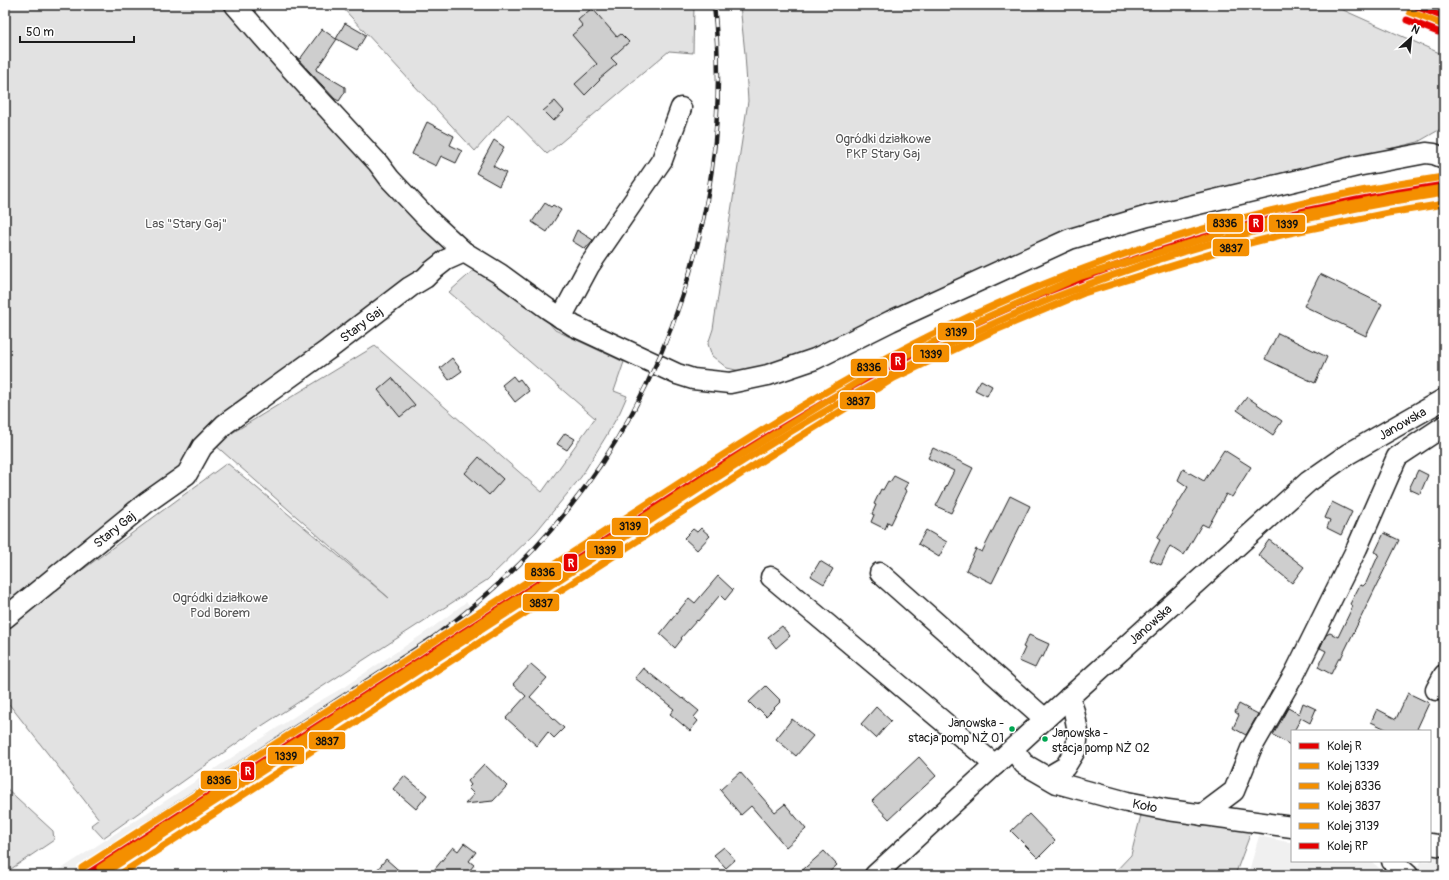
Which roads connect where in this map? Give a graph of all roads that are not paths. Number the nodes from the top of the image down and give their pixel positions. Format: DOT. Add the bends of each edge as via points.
graph roads {
  1 [pos="235,5"];
  2 [pos="681,108"];
  3 [pos="1444,158"];
  4 [pos="464,252"];
  5 [pos="561,318"];
  6 [pos="1443,403"];
  7 [pos="1444,426"];
  8 [pos="880,573"];
  9 [pos="771,577"];
  10 [pos="5,618"];
  11 [pos="1069,697"];
  12 [pos="1045,719"];
  13 [pos="1013,749"];
  14 [pos="995,765"];
  15 [pos="1048,777"];
  16 [pos="1202,815"];
  17 [pos="1291,827"];
  18 [pos="1431,844"];
  19 [pos="1444,846"];
  20 [pos="1393,862"];
  21 [pos="875,875"];
  22 [pos="1408,875"];
  1 -- 4 [label="street" via="378,162 390,179"];
  2 -- 5 [label="street" via="662,160 588,266"];
  3 -- 5 [label="street" via="1426,153 1357,166 1148,216 1070,239 815,358 751,380 730,383 708,382 677,374"];
  4 -- 5 [label="street" via="500,274"];
  4 -- 10 [label="street, Stary Gaj" via="446,260 226,424 202,447 187,474 146,503"];
  6 -- 11 [label="street, Janowska" via="1348,454 1314,477"];
  7 -- 16 [label="street" via="1397,457 1357,548 1295,673 1251,749 1234,791"];
  8 -- 12 [label="street"];
  9 -- 14 [label="street"];
  11 -- 12 [label="street, Janowska"];
  11 -- 15 [label="street" via="1078,732 1076,749 1065,766"];
  12 -- 13 [label="street, Janowska"];
  13 -- 14 [label="street, Janowska"];
  13 -- 15 [label="street, Koło" via="1024,764"];
  14 -- 21 [label="street, Janowska"];
  15 -- 16 [label="street, Koło" via="1057,783 1127,802"];
  16 -- 17 [label="street, Koło"];
  18 -- 19 [label="street"];
  20 -- 22 [label="street"];
}
